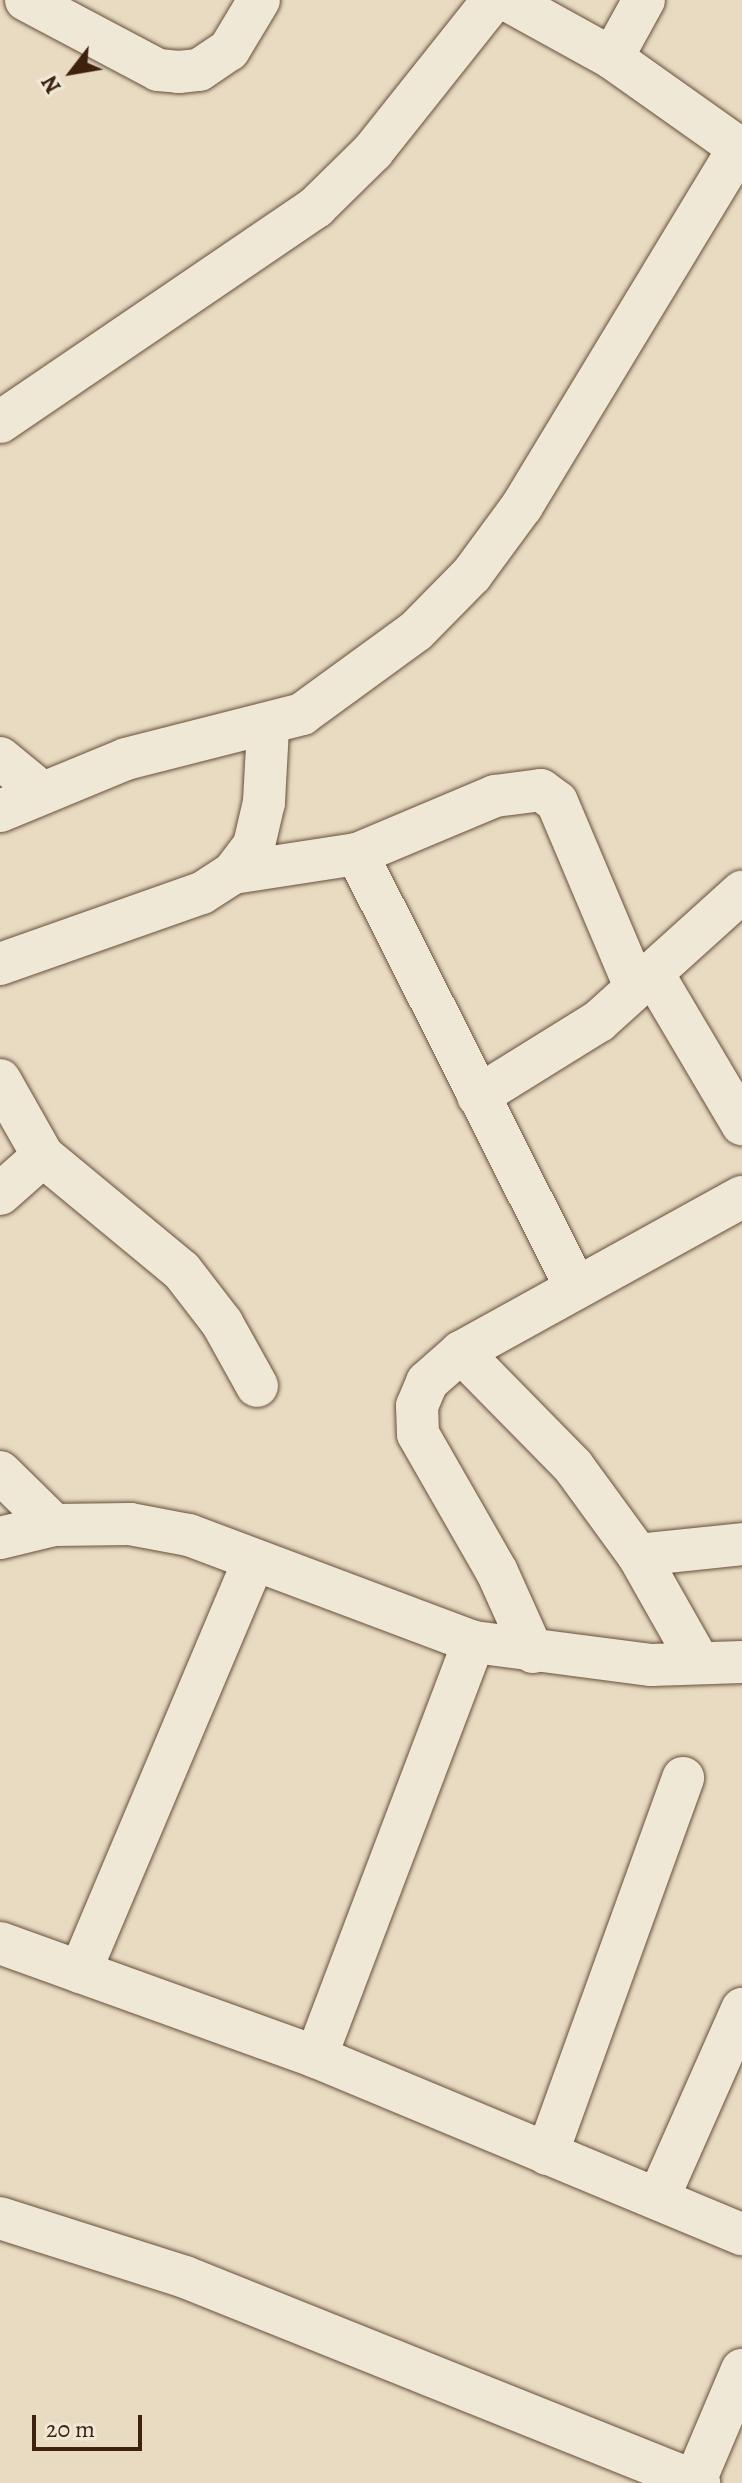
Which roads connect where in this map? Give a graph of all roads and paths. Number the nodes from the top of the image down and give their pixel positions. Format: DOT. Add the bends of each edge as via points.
graph roads {
  1 [pos="26,0"];
  2 [pos="259,0"];
  3 [pos="493,0"];
  4 [pos="507,0"];
  5 [pos="644,0"];
  6 [pos="612,58"];
  7 [pos="741,149"];
  8 [pos="0,422"];
  9 [pos="268,728"];
  10 [pos="0,758"];
  11 [pos="40,791"];
  12 [pos="0,811"];
  13 [pos="357,854"];
  14 [pos="233,873"];
  15 [pos="742,892"];
  16 [pos="0,964"];
  17 [pos="644,979"];
  18 [pos="0,1080"];
  19 [pos="478,1096"];
  20 [pos="742,1124"];
  21 [pos="43,1156"];
  22 [pos="0,1194"];
  23 [pos="742,1197"];
  24 [pos="576,1288"];
  25 [pos="461,1352"];
  26 [pos="257,1386"];
  27 [pos="0,1472"];
  28 [pos="54,1525"];
  29 [pos="0,1538"];
  30 [pos="742,1544"];
  31 [pos="638,1555"];
  32 [pos="253,1562"];
  33 [pos="474,1642"];
  34 [pos="533,1652"];
  35 [pos="742,1662"];
  36 [pos="699,1663"];
  37 [pos="683,1778"];
  38 [pos="0,1943"];
  39 [pos="80,1972"];
  40 [pos="742,2009"];
  41 [pos="316,2057"];
  42 [pos="547,2154"];
  43 [pos="658,2199"];
  44 [pos="0,2218"];
  45 [pos="742,2234"];
  46 [pos="742,2370"];
  47 [pos="696,2482"];
  1 -- 2 [label="street" via="158,70 179,72 199,70 229,50"];
  3 -- 8 [label="street" via="373,151 316,207"];
  4 -- 6 [label="street"];
  5 -- 6 [label="street"];
  6 -- 7 [label="street"];
  7 -- 9 [label="street" via="522,506 472,574 416,631 348,687"];
  9 -- 11 [label="street" via="126,759"];
  9 -- 14 [label="street" via="258,831"];
  10 -- 11 [label="street"];
  11 -- 12 [label="street"];
  13 -- 14 [label="street"];
  13 -- 17 [label="street" via="495,796 541,790 557,802"];
  13 -- 19 [label="street"];
  14 -- 16 [label="street" via="202,893"];
  15 -- 17 [label="street"];
  17 -- 19 [label="street" via="555,1052"];
  17 -- 20 [label="street"];
  18 -- 21 [label="street"];
  19 -- 24 [label="street"];
  21 -- 22 [label="street"];
  21 -- 26 [label="street" via="182,1271 222,1323"];
  23 -- 24 [label="street"];
  24 -- 25 [label="street"];
  25 -- 31 [label="street" via="573,1466"];
  25 -- 34 [label="street" via="427,1382 417,1406 418,1434 497,1572"];
  27 -- 28 [label="street"];
  28 -- 29 [label="street"];
  28 -- 32 [label="street" via="130,1524 189,1535"];
  30 -- 31 [label="street"];
  31 -- 36 [label="street"];
  32 -- 33 [label="street"];
  32 -- 39 [label="street"];
  33 -- 34 [label="street"];
  33 -- 41 [label="street"];
  34 -- 36 [label="street"];
  35 -- 36 [label="street"];
  37 -- 42 [label="street"];
  38 -- 39 [label="street"];
  39 -- 41 [label="street"];
  40 -- 43 [label="street"];
  41 -- 42 [label="street"];
  42 -- 43 [label="street"];
  43 -- 45 [label="street"];
  44 -- 47 [label="street" via="185,2277"];
  46 -- 47 [label="street"];
}
